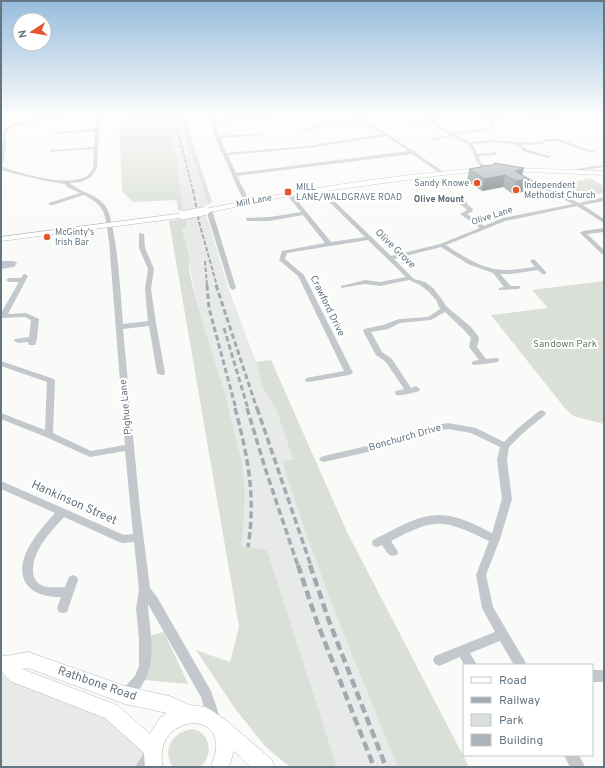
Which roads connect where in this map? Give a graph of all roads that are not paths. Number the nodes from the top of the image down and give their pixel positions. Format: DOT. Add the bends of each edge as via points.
graph roads {
  1 [pos="4,152"];
  2 [pos="95,152"];
  3 [pos="251,152"];
  4 [pos="414,152"];
  5 [pos="474,152"];
  6 [pos="529,152"];
  7 [pos="225,154"];
  8 [pos="476,155"];
  9 [pos="501,155"];
  10 [pos="548,157"];
  11 [pos="604,166"];
  12 [pos="2,168"];
  13 [pos="488,170"];
  14 [pos="505,170"];
  15 [pos="574,172"];
  16 [pos="443,173"];
  17 [pos="604,173"];
  18 [pos="234,175"];
  19 [pos="67,183"];
  20 [pos="85,193"];
  21 [pos="323,193"];
  22 [pos="289,194"];
  23 [pos="604,199"];
  24 [pos="247,202"];
  25 [pos="465,203"];
  26 [pos="51,204"];
  27 [pos="579,205"];
  28 [pos="207,210"];
  29 [pos="304,213"];
  30 [pos="248,219"];
  31 [pos="604,221"];
  32 [pos="110,224"];
  33 [pos="484,228"];
  34 [pos="604,230"];
  35 [pos="144,237"];
  36 [pos="368,238"];
  37 [pos="1,239"];
  38 [pos="329,244"];
  39 [pos="442,245"];
  40 [pos="604,252"];
  41 [pos="389,258"];
  42 [pos="533,261"];
  43 [pos="1,263"];
  44 [pos="1,267"];
  45 [pos="494,270"];
  46 [pos="410,278"];
  47 [pos="9,280"];
  48 [pos="343,287"];
  49 [pos="518,287"];
  50 [pos="233,288"];
  51 [pos="509,288"];
  52 [pos="501,289"];
  53 [pos="443,307"];
  54 [pos="2,316"];
  55 [pos="152,323"];
  56 [pos="119,328"];
  57 [pos="18,341"];
  58 [pos="495,360"];
  59 [pos="485,362"];
  60 [pos="1,363"];
  61 [pos="476,363"];
  62 [pos="161,374"];
  63 [pos="309,380"];
  64 [pos="399,393"];
  65 [pos="542,413"];
  66 [pos="1,416"];
  67 [pos="49,435"];
  68 [pos="506,446"];
  69 [pos="130,447"];
  70 [pos="324,459"];
  71 [pos="1,485"];
  72 [pos="62,512"];
  73 [pos="138,538"];
  74 [pos="495,539"];
  75 [pos="393,552"];
  76 [pos="73,580"];
  77 [pos="145,590"];
  78 [pos="69,592"];
  79 [pos="64,608"];
  80 [pos="504,634"];
  81 [pos="462,650"];
  82 [pos="439,660"];
  83 [pos="3,664"];
  84 [pos="470,664"];
  85 [pos="520,664"];
  86 [pos="593,676"];
  87 [pos="604,676"];
  88 [pos="125,695"];
  89 [pos="188,714"];
  90 [pos="216,723"];
  91 [pos="572,756"];
  92 [pos="151,759"];
  93 [pos="220,767"];
  94 [pos="265,767"];
  95 [pos="578,767"];
  1 -- 12 [label="street"];
  2 -- 19 [label="street" via="93,174"];
  3 -- 7 [label="street"];
  4 -- 16 [label="street"];
  4 -- 18 [label="street"];
  5 -- 8 [label="street"];
  6 -- 10 [label="street"];
  7 -- 18 [label="street"];
  8 -- 9 [label="street"];
  8 -- 13 [label="street" via="478,161"];
  11 -- 15 [label="street"];
  12 -- 19 [label="street"];
  13 -- 16 [label="street, Mill Lane"];
  14 -- 15 [label="street"];
  14 -- 27 [label="street"];
  15 -- 17 [label="street"];
  16 -- 22 [label="street, Mill Lane"];
  18 -- 24 [label="street"];
  19 -- 20 [label="street, Pighue Lane"];
  20 -- 26 [label="street"];
  20 -- 32 [label="street, Pighue Lane" via="103,206"];
  21 -- 36 [label="street, Olive Grove"];
  22 -- 24 [label="street, Mill Lane"];
  22 -- 29 [label="street"];
  23 -- 27 [label="street, Olive Lane"];
  24 -- 28 [label="street, Mill Lane"];
  25 -- 33 [label="street" via="463,204 470,211 462,214"];
  27 -- 31 [label="street"];
  27 -- 33 [label="street, Olive Lane" via="503,220"];
  28 -- 32 [label="street, Mill Lane, bridge"];
  28 -- 50 [label="street"];
  29 -- 30 [label="street" via="270,219"];
  29 -- 38 [label="street"];
  32 -- 37 [label="street, Mill Lane"];
  32 -- 56 [label="street, Pighue Lane"];
  33 -- 39 [label="street, Olive Lane"];
  34 -- 40 [label="street" via="583,233"];
  35 -- 55 [label="street" via="142,248 151,268 148,289"];
  36 -- 38 [label="street, Crawford Drive"];
  36 -- 41 [label="street, Olive Grove"];
  38 -- 63 [label="street, Crawford Drive" via="284,252 282,260 300,275 349,373"];
  39 -- 41 [label="street, Olive Lane"];
  39 -- 45 [label="street" via="467,262"];
  41 -- 46 [label="street, Olive Grove"];
  42 -- 45 [label="street" via="542,270"];
  43 -- 44 [label="street" via="14,263 12,266"];
  45 -- 51 [label="street"];
  46 -- 48 [label="street"];
  46 -- 53 [label="street, Olive Grove" via="424,284"];
  47 -- 54 [label="street" via="24,278"];
  49 -- 51 [label="street"];
  51 -- 52 [label="street"];
  53 -- 59 [label="street, Olive Grove" via="476,338 473,347"];
  53 -- 64 [label="street" via="444,310 429,319 399,321 367,331 379,353 389,361 412,390"];
  54 -- 57 [label="street" via="26,315 35,319 32,341"];
  55 -- 56 [label="street"];
  55 -- 62 [label="street"];
  56 -- 69 [label="street, Pighue Lane"];
  58 -- 59 [label="street"];
  59 -- 61 [label="street"];
  60 -- 67 [label="street" via="50,381"];
  65 -- 68 [label="street"];
  66 -- 67 [label="street"];
  67 -- 69 [label="street" via="90,454"];
  68 -- 70 [label="street, Bonchurch Drive" via="473,430 448,426 385,445"];
  68 -- 74 [label="street" via="502,460 507,500"];
  69 -- 73 [label="street, Pighue Lane"];
  71 -- 72 [label="street, Hankinson Street"];
  72 -- 73 [label="street, Hankinson Street" via="123,539"];
  72 -- 78 [label="street" via="31,551 27,568 28,578 34,586 42,590"];
  73 -- 77 [label="street, Pighue Lane"];
  74 -- 75 [label="street" via="456,522 436,518 424,521 381,542"];
  74 -- 80 [label="street" via="481,575 488,608"];
  76 -- 78 [label="street"];
  77 -- 88 [label="street, Pighue Lane" via="142,608 145,666 139,680"];
  77 -- 90 [label="street, Pighue Lane" via="207,695"];
  78 -- 79 [label="street"];
  80 -- 81 [label="street"];
  80 -- 85 [label="street"];
  81 -- 82 [label="street"];
  81 -- 84 [label="street"];
  83 -- 88 [label="street, Rathbone Road" via="28,660"];
  83 -- 92 [label="street, Rathbone Road" via="16,675 111,711"];
  86 -- 87 [label="street"];
  88 -- 89 [label="street, Rathbone Road" via="169,705"];
  89 -- 90 [label="street" via="207,716"];
  89 -- 92 [label="street" via="176,718 166,726 158,737"];
  90 -- 93 [label="street" via="224,735 226,747"];
  90 -- 94 [label="street"];
  91 -- 95 [label="street"];
}
